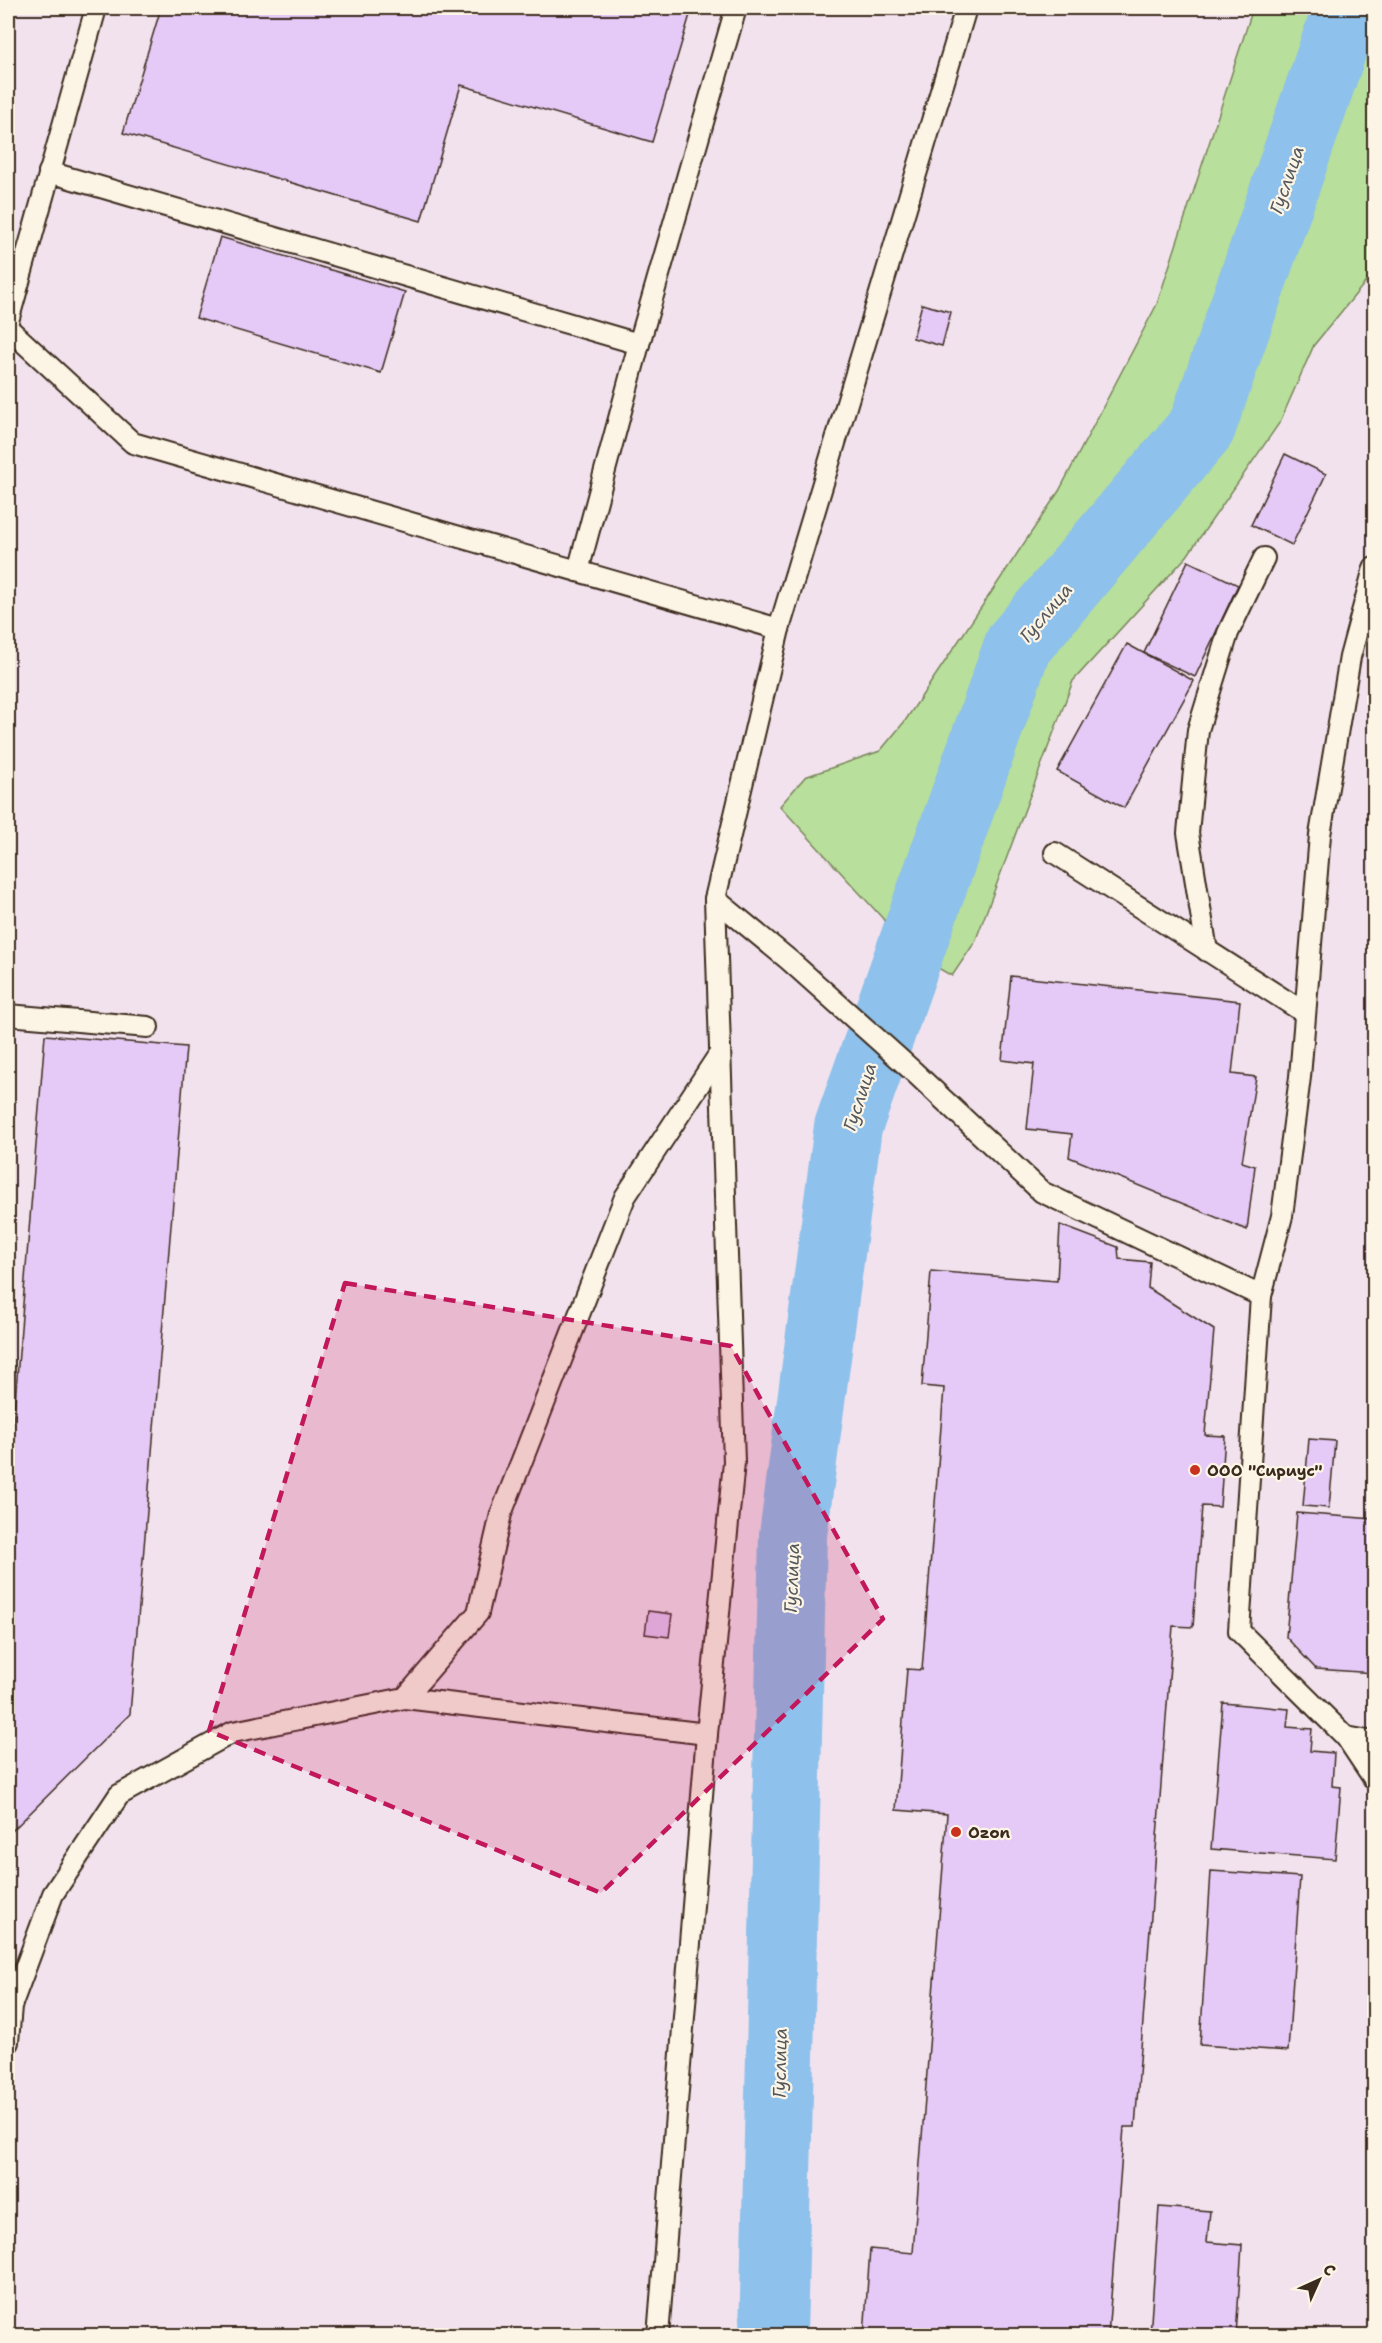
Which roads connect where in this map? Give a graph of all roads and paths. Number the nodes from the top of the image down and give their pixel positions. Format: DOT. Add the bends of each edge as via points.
graph roads {
  1 [pos="96,8"];
  2 [pos="736,8"];
  3 [pos="966,8"];
  4 [pos="50,172"];
  5 [pos="8,321"];
  6 [pos="8,328"];
  7 [pos="639,344"];
  8 [pos="1264,558"];
  9 [pos="1374,568"];
  10 [pos="578,571"];
  11 [pos="779,629"];
  12 [pos="1055,853"];
  13 [pos="715,899"];
  14 [pos="1207,951"];
  15 [pos="1305,1013"];
  16 [pos="8,1015"];
  17 [pos="148,1027"];
  18 [pos="720,1053"];
  19 [pos="1261,1296"];
  20 [pos="405,1698"];
  21 [pos="706,1734"];
  22 [pos="1346,1737"];
  23 [pos="1374,1742"];
  24 [pos="1374,1779"];
  25 [pos="8,2042"];
  26 [pos="658,2336"];
  1 -- 4 [label="lane"];
  2 -- 7 [label="lane"];
  3 -- 11 [label="lane"];
  4 -- 5 [label="lane"];
  4 -- 7 [label="lane"];
  6 -- 10 [label="lane" via="133,443"];
  7 -- 10 [label="lane"];
  8 -- 14 [label="lane" via="1228,633 1198,730 1188,833"];
  9 -- 15 [label="lane" via="1350,657 1320,835"];
  10 -- 11 [label="lane"];
  11 -- 13 [label="lane"];
  12 -- 14 [label="lane"];
  13 -- 18 [label="lane"];
  13 -- 19 [label="lane" via="914,1072 1042,1192"];
  14 -- 15 [label="lane"];
  15 -- 19 [label="lane" via="1282,1216"];
  16 -- 17 [label="lane"];
  18 -- 20 [label="lane" via="625,1197 501,1514 478,1613"];
  18 -- 21 [label="lane" via="734,1462"];
  19 -- 22 [label="lane" via="1239,1631"];
  20 -- 21 [label="lane"];
  20 -- 25 [label="lane" via="233,1732 119,1795 53,1894 11,2006"];
  21 -- 26 [label="lane"];
  22 -- 23 [label="lane"];
  22 -- 24 [label="lane"];
}
